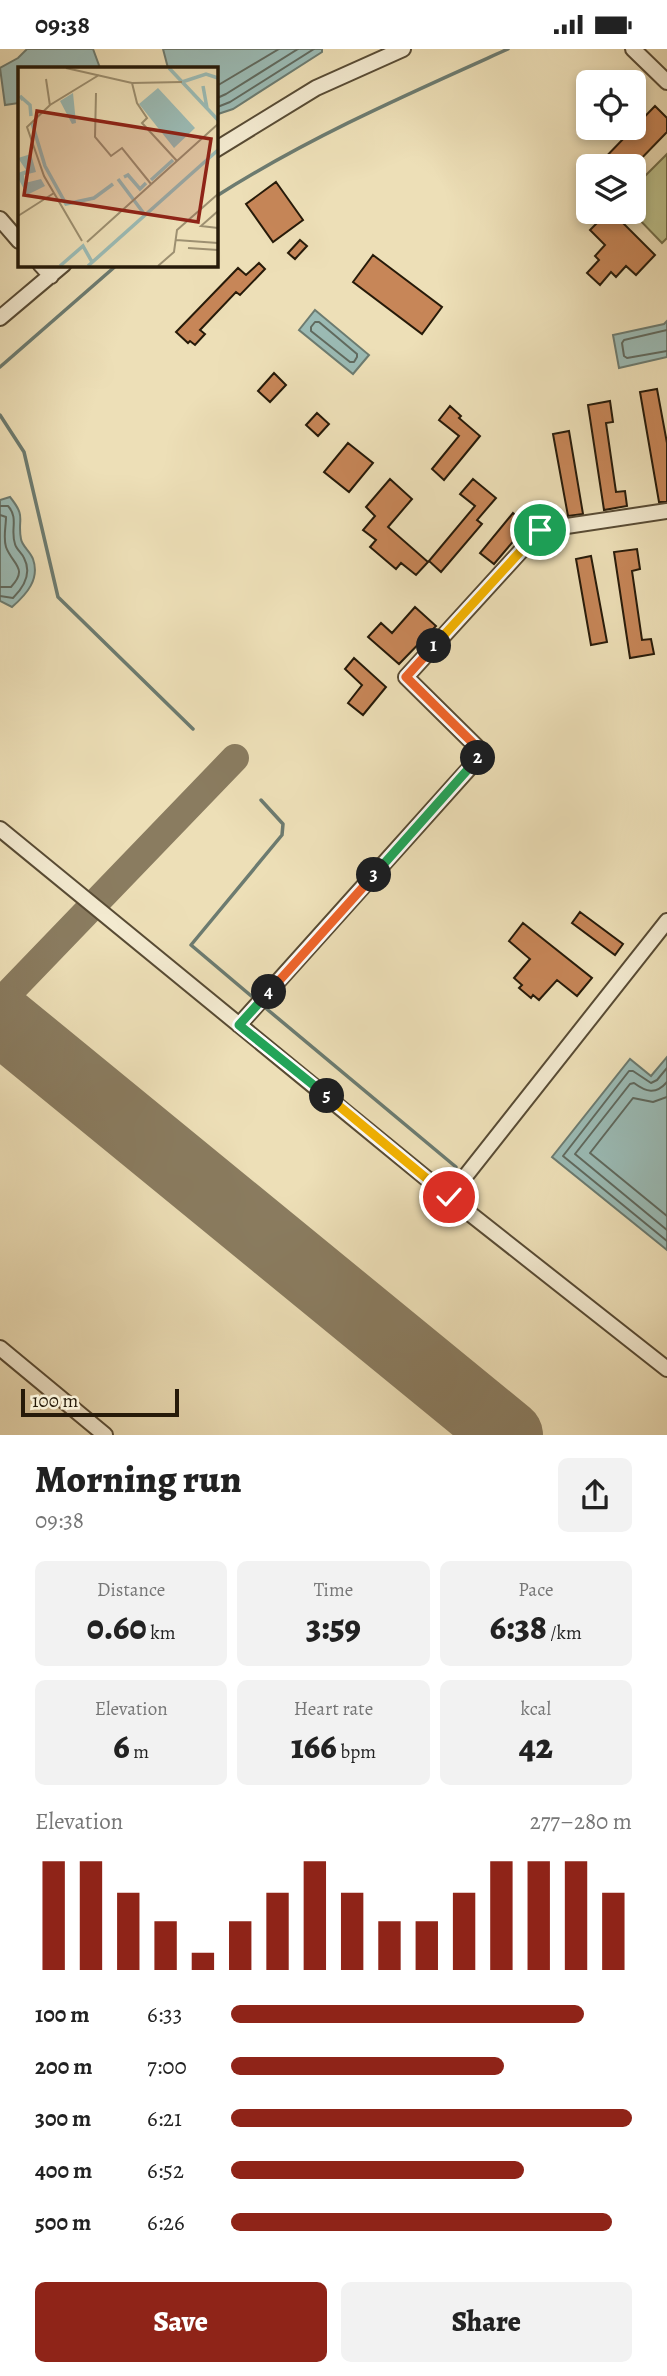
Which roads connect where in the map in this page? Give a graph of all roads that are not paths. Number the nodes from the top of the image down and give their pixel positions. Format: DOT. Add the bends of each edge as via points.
graph roads {
  1 [pos="402,49"];
  2 [pos="633,49"];
  3 [pos="667,82"];
  4 [pos="217,149"];
  5 [pos="0,219"];
  6 [pos="18,240"];
  7 [pos="42,266"];
  8 [pos="63,266"];
  9 [pos="51,276"];
  10 [pos="0,318"];
  11 [pos="667,511"];
  12 [pos="0,829"];
  13 [pos="667,922"];
  14 [pos="239,1025"];
  15 [pos="449,1197"];
  16 [pos="0,1348"];
  17 [pos="667,1369"];
  18 [pos="105,1434"];
  1 -- 4 [label="street" via="316,87"];
  2 -- 3 [label="street"];
  5 -- 6 [label="street"];
  7 -- 9 [label="street"];
  8 -- 9 [label="street"];
  9 -- 10 [label="street"];
  11 -- 14 [label="street" via="540,530 406,677 483,753"];
  12 -- 14 [label="street"];
  13 -- 15 [label="street"];
  14 -- 15 [label="street"];
  15 -- 17 [label="street"];
  16 -- 18 [label="street"];
}
